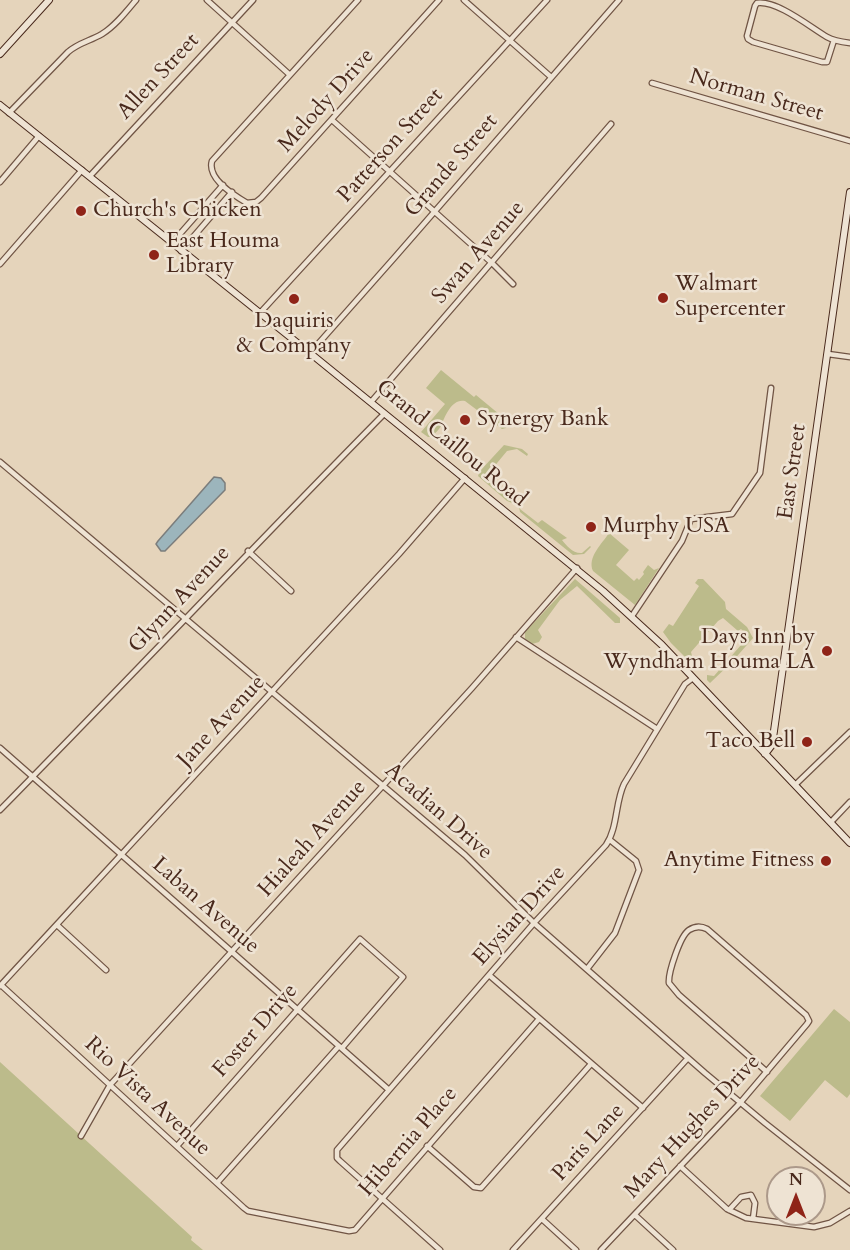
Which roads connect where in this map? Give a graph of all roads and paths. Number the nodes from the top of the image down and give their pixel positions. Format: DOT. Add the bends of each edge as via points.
graph roads {
  1 [pos="49,0"];
  2 [pos="136,0"];
  3 [pos="207,0"];
  4 [pos="253,0"];
  5 [pos="357,0"];
  6 [pos="439,0"];
  7 [pos="464,0"];
  8 [pos="547,0"];
  9 [pos="619,0"];
  10 [pos="232,23"];
  11 [pos="510,40"];
  12 [pos="834,40"];
  13 [pos="850,44"];
  14 [pos="0,54"];
  15 [pos="290,75"];
  16 [pos="551,77"];
  17 [pos="652,82"];
  18 [pos="0,105"];
  19 [pos="9,113"];
  20 [pos="332,120"];
  21 [pos="611,124"];
  22 [pos="39,136"];
  23 [pos="850,141"];
  24 [pos="82,170"];
  25 [pos="391,172"];
  26 [pos="90,176"];
  27 [pos="0,182"];
  28 [pos="223,185"];
  29 [pos="232,192"];
  30 [pos="850,192"];
  31 [pos="434,212"];
  32 [pos="172,243"];
  33 [pos="182,251"];
  34 [pos="492,263"];
  35 [pos="0,264"];
  36 [pos="513,284"];
  37 [pos="260,313"];
  38 [pos="310,353"];
  39 [pos="828,354"];
  40 [pos="850,357"];
  41 [pos="771,388"];
  42 [pos="371,402"];
  43 [pos="384,414"];
  44 [pos="0,462"];
  45 [pos="465,478"];
  46 [pos="248,551"];
  47 [pos="577,568"];
  48 [pos="291,591"];
  49 [pos="632,616"];
  50 [pos="186,618"];
  51 [pos="516,637"];
  52 [pos="693,678"];
  53 [pos="272,692"];
  54 [pos="657,729"];
  55 [pos="850,732"];
  56 [pos="0,748"];
  57 [pos="765,754"];
  58 [pos="33,777"];
  59 [pos="795,785"];
  60 [pos="384,786"];
  61 [pos="850,802"];
  62 [pos="0,810"];
  63 [pos="831,822"];
  64 [pos="610,840"];
  65 [pos="850,843"];
  66 [pos="122,855"];
  67 [pos="534,923"];
  68 [pos="57,925"];
  69 [pos="232,952"];
  70 [pos="587,969"];
  71 [pos="106,970"];
  72 [pos="489,975"];
  73 [pos="1,986"];
  74 [pos="297,1009"];
  75 [pos="539,1019"];
  76 [pos="340,1047"];
  77 [pos="688,1058"];
  78 [pos="591,1064"];
  79 [pos="766,1072"];
  80 [pos="110,1085"];
  81 [pos="389,1090"];
  82 [pos="740,1103"];
  83 [pos="643,1108"];
  84 [pos="81,1136"];
  85 [pos="177,1146"];
  86 [pos="427,1146"];
  87 [pos="680,1166"];
  88 [pos="217,1183"];
  89 [pos="850,1190"];
  90 [pos="382,1198"];
  91 [pos="729,1210"];
  92 [pos="850,1211"];
  93 [pos="635,1215"];
  94 [pos="279,1217"];
  95 [pos="542,1219"];
  96 [pos="753,1219"];
  97 [pos="440,1250"];
  98 [pos="513,1250"];
  99 [pos="576,1250"];
  100 [pos="601,1250"];
  101 [pos="673,1250"];
  1 -- 14 [label="main road"];
  2 -- 19 [label="street" via="111,28 68,52"];
  3 -- 10 [label="street"];
  4 -- 10 [label="street, Allen Street"];
  5 -- 15 [label="street"];
  6 -- 20 [label="street, Melody Drive"];
  7 -- 11 [label="street"];
  8 -- 11 [label="street, Patterson Street"];
  9 -- 16 [label="street, Grande Street"];
  10 -- 15 [label="street"];
  10 -- 26 [label="street, Allen Street"];
  11 -- 16 [label="street"];
  11 -- 25 [label="street, Patterson Street"];
  12 -- 12 [label="street" via="779,6 762,1 755,6 747,36 753,42 825,63"];
  12 -- 13 [label="street"];
  15 -- 28 [label="street" via="212,161 212,174"];
  16 -- 31 [label="street, Grande Street"];
  17 -- 23 [label="street, Norman Street"];
  18 -- 19 [label="main road, Grand Caillou Road"];
  19 -- 22 [label="main road, Grand Caillou Road"];
  20 -- 25 [label="street"];
  20 -- 29 [label="street, Melody Drive" via="256,202 247,203"];
  21 -- 34 [label="street, Swan Avenue"];
  22 -- 24 [label="main road, Grand Caillou Road"];
  22 -- 27 [label="street"];
  24 -- 26 [label="main road, Grand Caillou Road"];
  24 -- 35 [label="street"];
  25 -- 31 [label="street"];
  25 -- 37 [label="street, Patterson Street"];
  26 -- 32 [label="main road, Grand Caillou Road"];
  28 -- 29 [label="street"];
  28 -- 32 [label="street"];
  29 -- 33 [label="street"];
  30 -- 39 [label="main road, East Street"];
  31 -- 34 [label="street"];
  31 -- 38 [label="street, Grande Street"];
  32 -- 33 [label="main road, Grand Caillou Road"];
  33 -- 37 [label="main road, Grand Caillou Road"];
  34 -- 36 [label="street"];
  34 -- 42 [label="street, Swan Avenue"];
  37 -- 38 [label="main road, Grand Caillou Road"];
  38 -- 42 [label="main road, Grand Caillou Road"];
  39 -- 40 [label="street"];
  39 -- 57 [label="main road, East Street" via="772,745"];
  41 -- 49 [label="street" via="760,473 732,514 691,519 682,541"];
  42 -- 43 [label="main road, Grand Caillou Road"];
  43 -- 45 [label="main road, Grand Caillou Road"];
  43 -- 46 [label="street, Glynn Avenue"];
  44 -- 50 [label="street, Acadian Drive"];
  45 -- 47 [label="main road, Grand Caillou Road"];
  45 -- 53 [label="street, Jane Avenue"];
  46 -- 48 [label="street"];
  46 -- 50 [label="street, Glynn Avenue"];
  47 -- 49 [label="main road, Grand Caillou Road"];
  47 -- 51 [label="street, Hialeah Avenue"];
  49 -- 52 [label="main road, Grand Caillou Road"];
  50 -- 53 [label="street, Acadian Drive"];
  50 -- 58 [label="street, Glynn Avenue"];
  51 -- 54 [label="street"];
  51 -- 60 [label="street, Hialeah Avenue"];
  52 -- 54 [label="street" via="685,684"];
  52 -- 57 [label="main road, Grand Caillou Road"];
  53 -- 60 [label="street, Acadian Drive"];
  53 -- 66 [label="street, Jane Avenue"];
  54 -- 64 [label="street" via="621,789"];
  55 -- 59 [label="street"];
  56 -- 58 [label="street, Laban Avenue"];
  57 -- 59 [label="main road, Grand Caillou Road"];
  58 -- 62 [label="street, Glynn Avenue"];
  58 -- 66 [label="street, Laban Avenue"];
  59 -- 63 [label="main road, Grand Caillou Road"];
  60 -- 67 [label="street, Acadian Drive" via="465,855"];
  60 -- 69 [label="street, Hialeah Avenue"];
  61 -- 63 [label="street"];
  63 -- 65 [label="main road, Grand Caillou Road"];
  64 -- 67 [label="street, Elysian Drive"];
  64 -- 70 [label="street" via="636,861 639,870 615,933"];
  66 -- 68 [label="street, Jane Avenue"];
  66 -- 69 [label="street, Laban Avenue"];
  67 -- 70 [label="street, Acadian Drive"];
  67 -- 72 [label="street, Elysian Drive"];
  68 -- 71 [label="street"];
  68 -- 73 [label="street, Jane Avenue"];
  69 -- 74 [label="street, Laban Avenue"];
  69 -- 80 [label="street, Hialeah Avenue"];
  70 -- 77 [label="street, Acadian Drive"];
  72 -- 75 [label="street"];
  72 -- 81 [label="street, Elysian Drive"];
  73 -- 80 [label="street, Rio Vista Avenue"];
  74 -- 76 [label="street, Laban Avenue"];
  74 -- 76 [label="street, Foster Drive" via="360,939 403,977"];
  74 -- 85 [label="street, Foster Drive"];
  75 -- 78 [label="street"];
  75 -- 86 [label="street, Hibernia Place"];
  76 -- 81 [label="street, Laban Avenue"];
  76 -- 88 [label="street"];
  77 -- 82 [label="street, Acadian Drive"];
  77 -- 83 [label="street, Paris Lane"];
  78 -- 83 [label="street"];
  78 -- 86 [label="street" via="484,1186 474,1187"];
  79 -- 79 [label="street, Mary Hughes Drive" via="808,1018 707,929 698,927 686,932 669,972 669,983"];
  79 -- 82 [label="street, Mary Hughes Drive"];
  80 -- 84 [label="street, Hialeah Avenue"];
  80 -- 85 [label="street, Rio Vista Avenue"];
  81 -- 90 [label="street, Elysian Drive" via="336,1154"];
  82 -- 87 [label="street, Mary Hughes Drive"];
  82 -- 89 [label="street, Acadian Drive"];
  83 -- 95 [label="street, Paris Lane"];
  85 -- 88 [label="street, Rio Vista Avenue"];
  86 -- 90 [label="street, Hibernia Place"];
  87 -- 91 [label="street"];
  87 -- 93 [label="street, Mary Hughes Drive"];
  88 -- 94 [label="street, Rio Vista Avenue" via="248,1211"];
  90 -- 94 [label="street, Hibernia Place" via="355,1230"];
  90 -- 97 [label="street"];
  91 -- 96 [label="street"];
  91 -- 96 [label="street" via="744,1195 751,1195 755,1203"];
  92 -- 96 [label="street" via="814,1227"];
  93 -- 100 [label="street, Mary Hughes Drive"];
  93 -- 101 [label="street"];
  95 -- 98 [label="street, Paris Lane"];
  95 -- 99 [label="street"];
}
